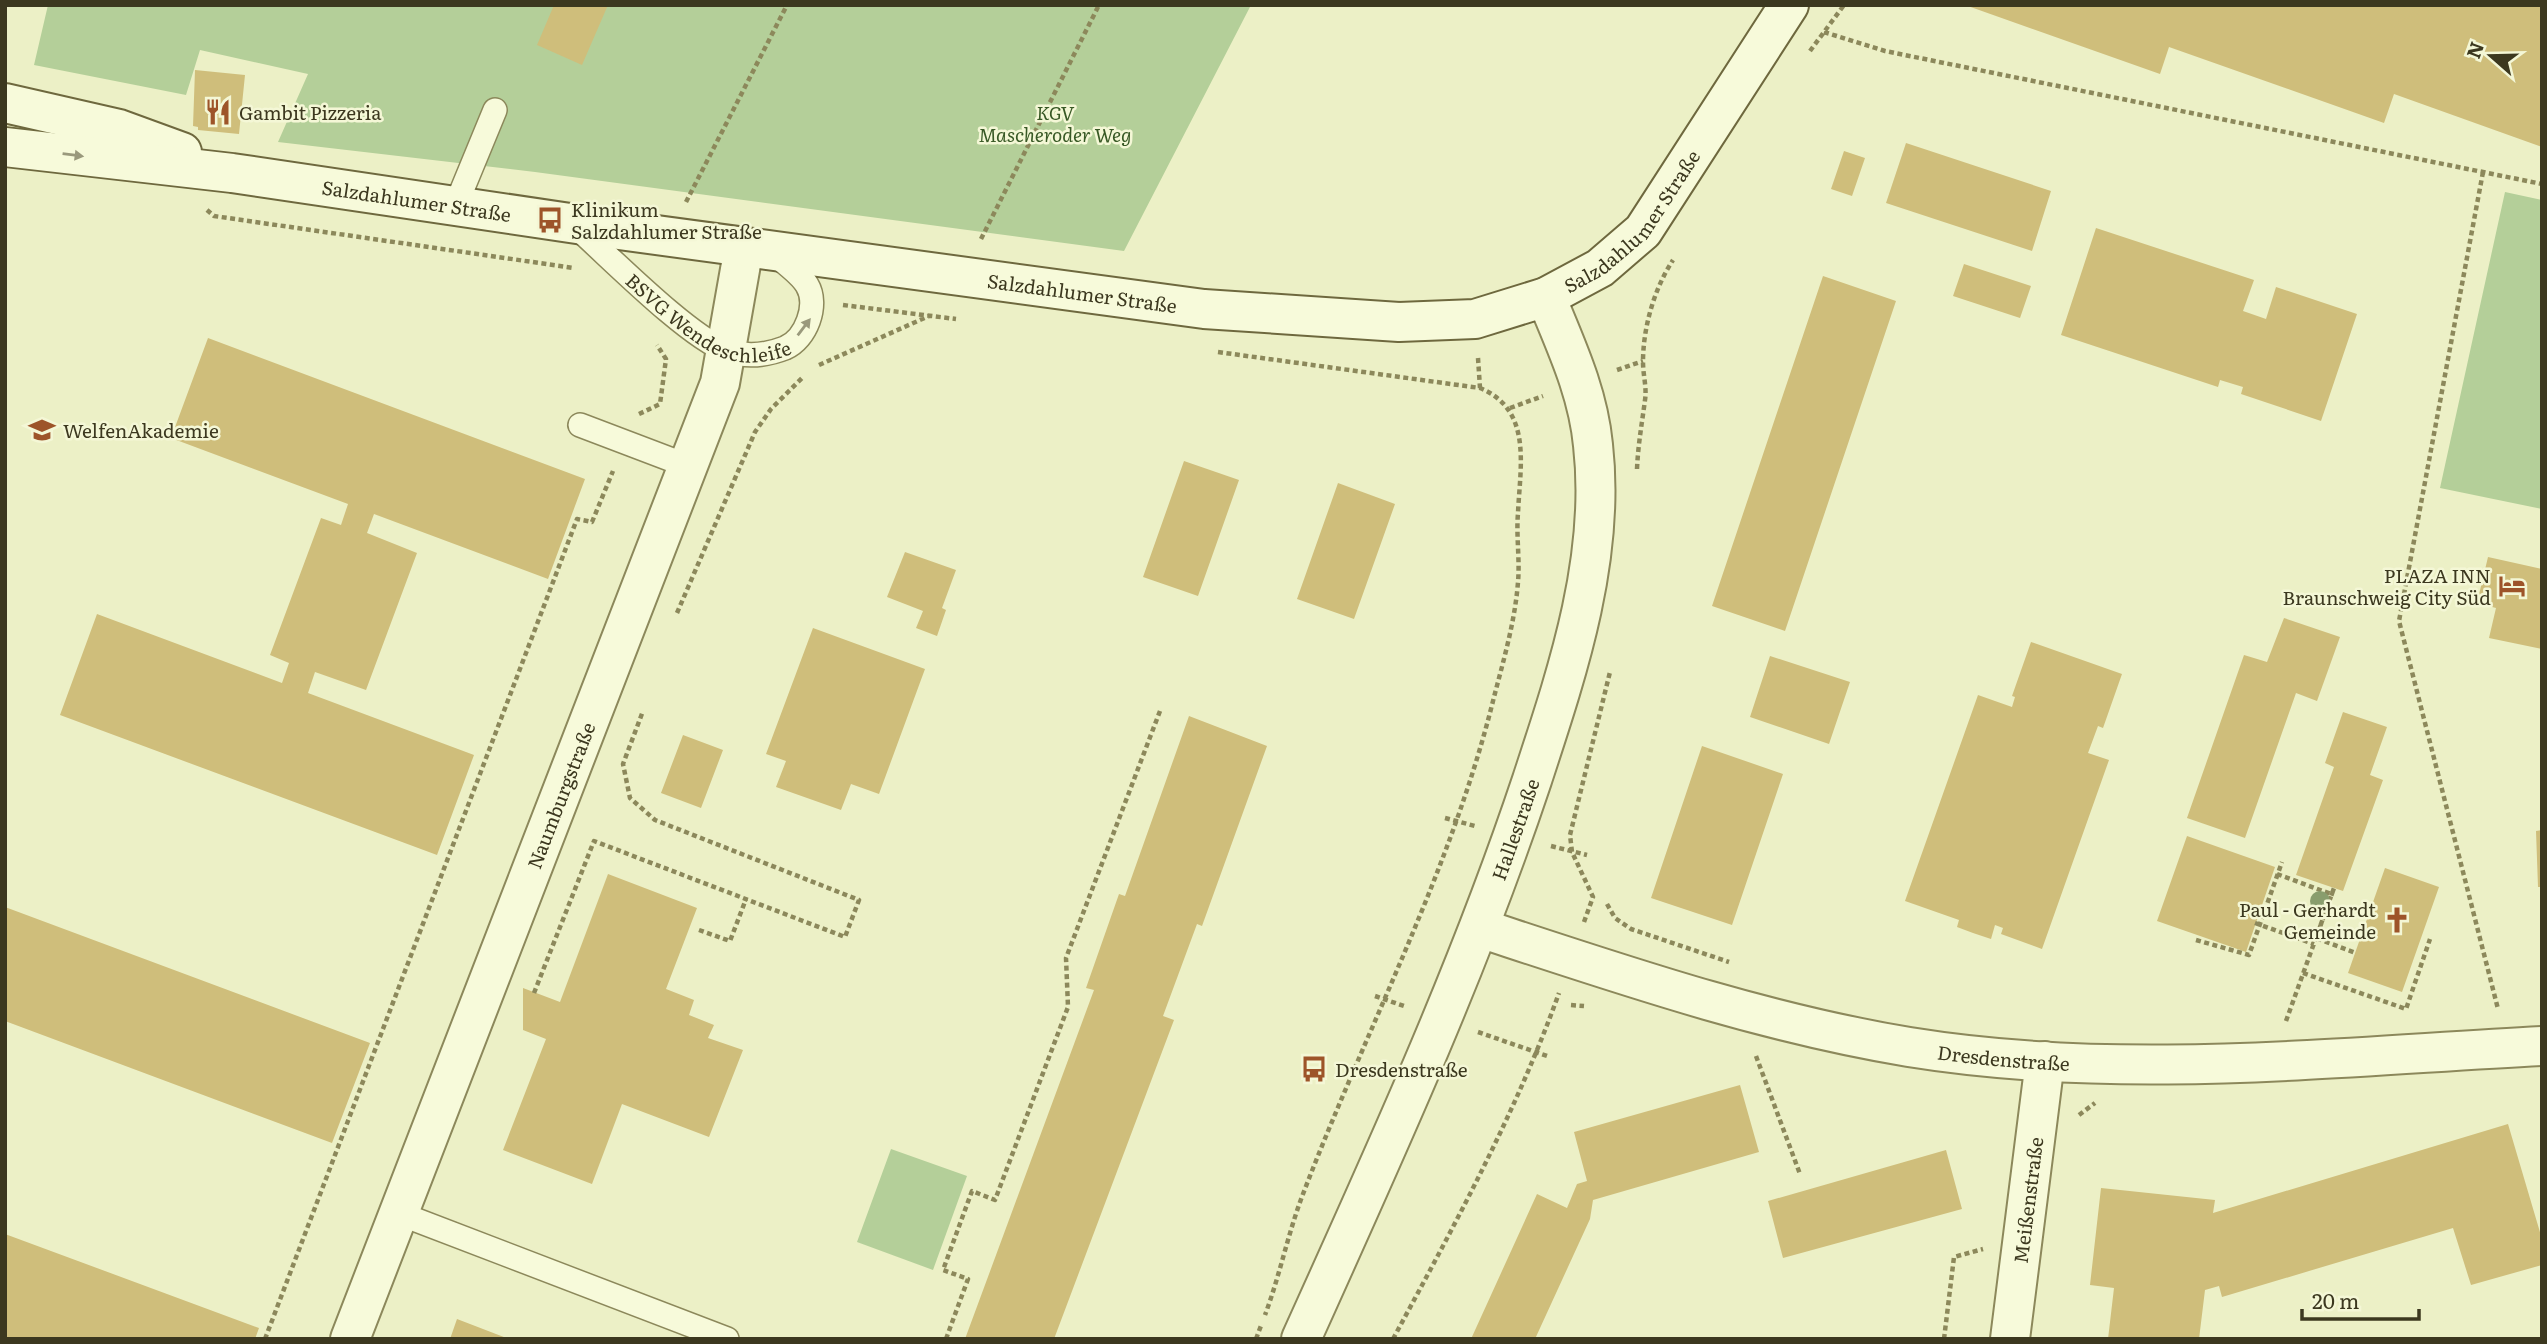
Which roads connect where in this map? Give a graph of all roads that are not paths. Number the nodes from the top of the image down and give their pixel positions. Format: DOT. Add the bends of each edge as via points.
graph roads {
  1 [pos="1789,5"];
  2 [pos="5,103"];
  3 [pos="495,110"];
  4 [pos="5,147"];
  5 [pos="232,173"];
  6 [pos="455,207"];
  7 [pos="573,223"];
  8 [pos="757,248"];
  9 [pos="1546,297"];
  10 [pos="727,351"];
  11 [pos="580,425"];
  12 [pos="688,466"];
  13 [pos="1480,928"];
  14 [pos="2525,1047"];
  15 [pos="2045,1061"];
  16 [pos="398,1213"];
  17 [pos="349,1339"];
  18 [pos="727,1339"];
  19 [pos="1301,1339"];
  20 [pos="2010,1339"];
  1 -- 9 [label="street, Salzdahlumer Straße" via="1643,232 1600,268"];
  2 -- 5 [label="street, Salzdahlumer Straße" via="119,130"];
  3 -- 6 [label="lane"];
  4 -- 5 [label="street, Salzdahlumer Straße, one-way"];
  5 -- 6 [label="street, Salzdahlumer Straße"];
  6 -- 7 [label="street, Salzdahlumer Straße"];
  7 -- 8 [label="street, Salzdahlumer Straße"];
  7 -- 10 [label="lane, BSVG Wendeschleife" via="700,335"];
  8 -- 9 [label="street, Salzdahlumer Straße" via="1204,309 1399,322 1475,319"];
  8 -- 10 [label="street, Naumburgstraße"];
  10 -- 8 [label="lane, BSVG Wendeschleife, one-way" via="756,355 788,347 811,319 813,302 807,284"];
  9 -- 13 [label="street, Hallestraße" via="1587,405 1594,447 1594,527 1575,642"];
  10 -- 12 [label="street, Naumburgstraße" via="720,383"];
  11 -- 12 [label="lane"];
  12 -- 16 [label="street, Naumburgstraße"];
  13 -- 15 [label="street, Dresdenstraße" via="1795,1023 1909,1047"];
  13 -- 19 [label="street, Hallestraße"];
  14 -- 15 [label="street, Dresdenstraße" via="2313,1062 2114,1065"];
  15 -- 20 [label="street, Meißenstraße"];
  16 -- 17 [label="street, Naumburgstraße"];
  16 -- 18 [label="lane"];
}
